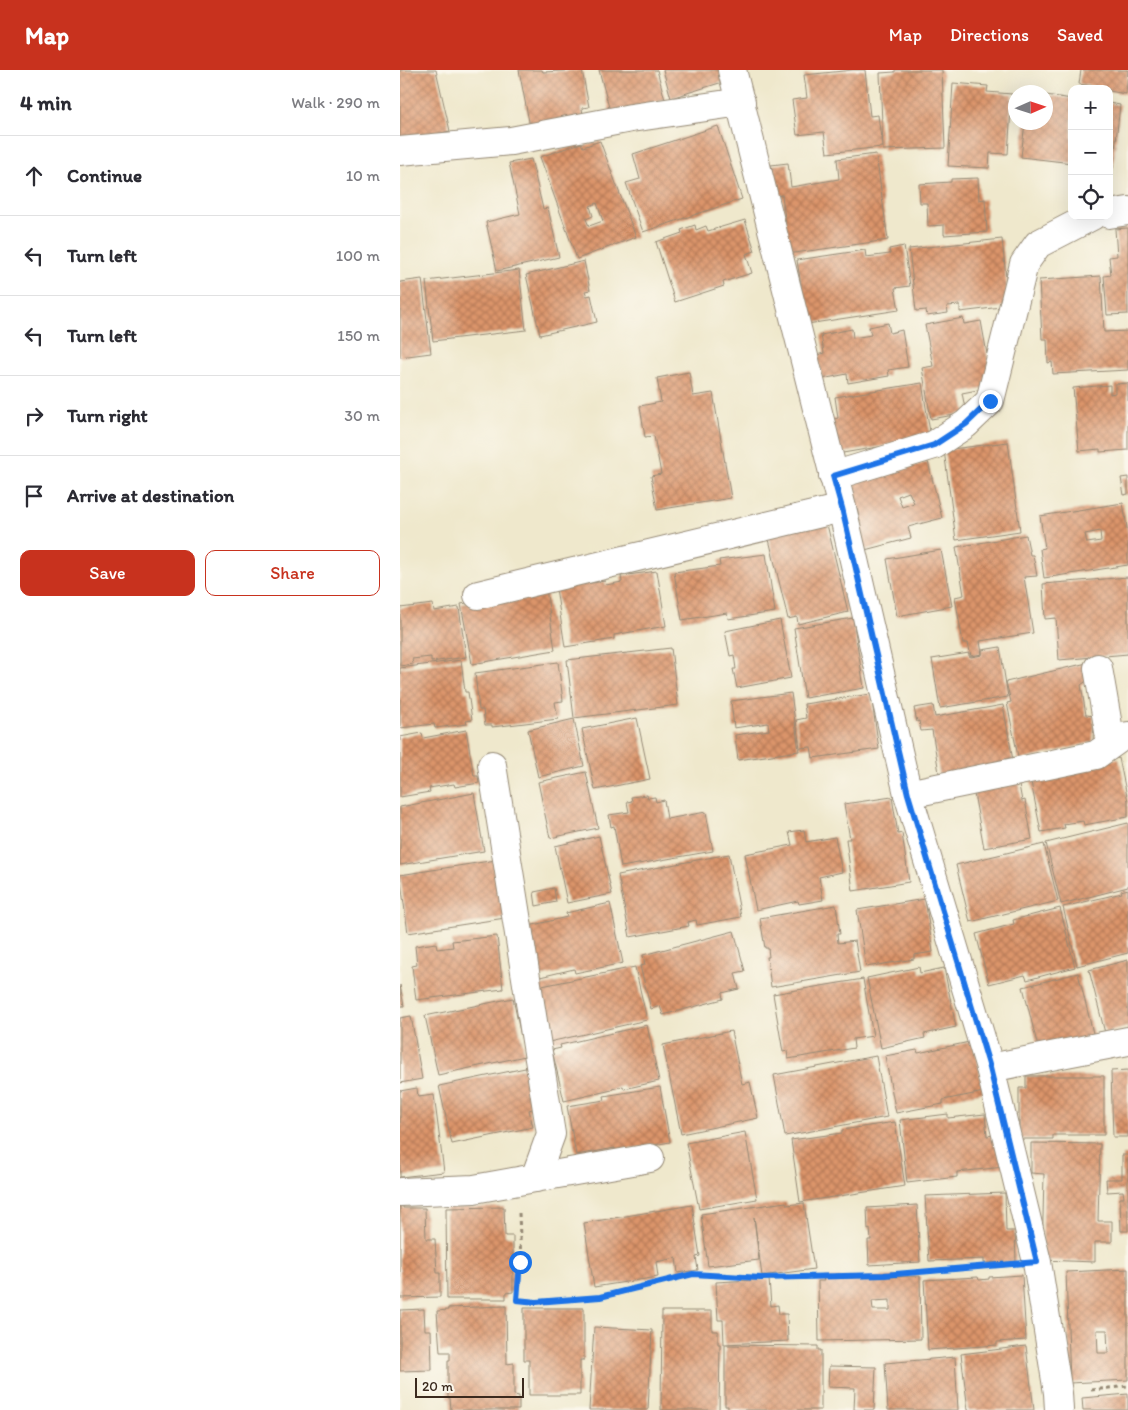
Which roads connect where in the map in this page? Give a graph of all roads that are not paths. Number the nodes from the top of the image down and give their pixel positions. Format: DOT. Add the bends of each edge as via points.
graph roads {
  1 [pos="732,70"];
  2 [pos="741,102"];
  3 [pos="400,152"];
  4 [pos="1128,210"];
  5 [pos="1113,213"];
  6 [pos="1084,220"];
  7 [pos="833,476"];
  8 [pos="842,508"];
  9 [pos="478,595"];
  10 [pos="1098,668"];
  11 [pos="1119,740"];
  12 [pos="492,765"];
  13 [pos="908,794"];
  14 [pos="1128,1041"];
  15 [pos="990,1068"];
  16 [pos="650,1158"];
  17 [pos="535,1178"];
  18 [pos="400,1192"];
  19 [pos="1059,1410"];
  1 -- 2 [label="street"];
  2 -- 3 [label="street" via="631,118 511,142"];
  2 -- 7 [label="street"];
  4 -- 5 [label="street"];
  6 -- 7 [label="street" via="1038,244 1024,264 990,401 966,424 934,445"];
  7 -- 8 [label="street"];
  8 -- 9 [label="street"];
  8 -- 13 [label="street"];
  10 -- 11 [label="street"];
  11 -- 13 [label="street" via="1096,755"];
  12 -- 17 [label="street" via="551,1134"];
  13 -- 15 [label="street"];
  14 -- 15 [label="street"];
  15 -- 19 [label="street" via="1037,1262"];
  16 -- 17 [label="street"];
  17 -- 18 [label="street" via="474,1189"];
}
